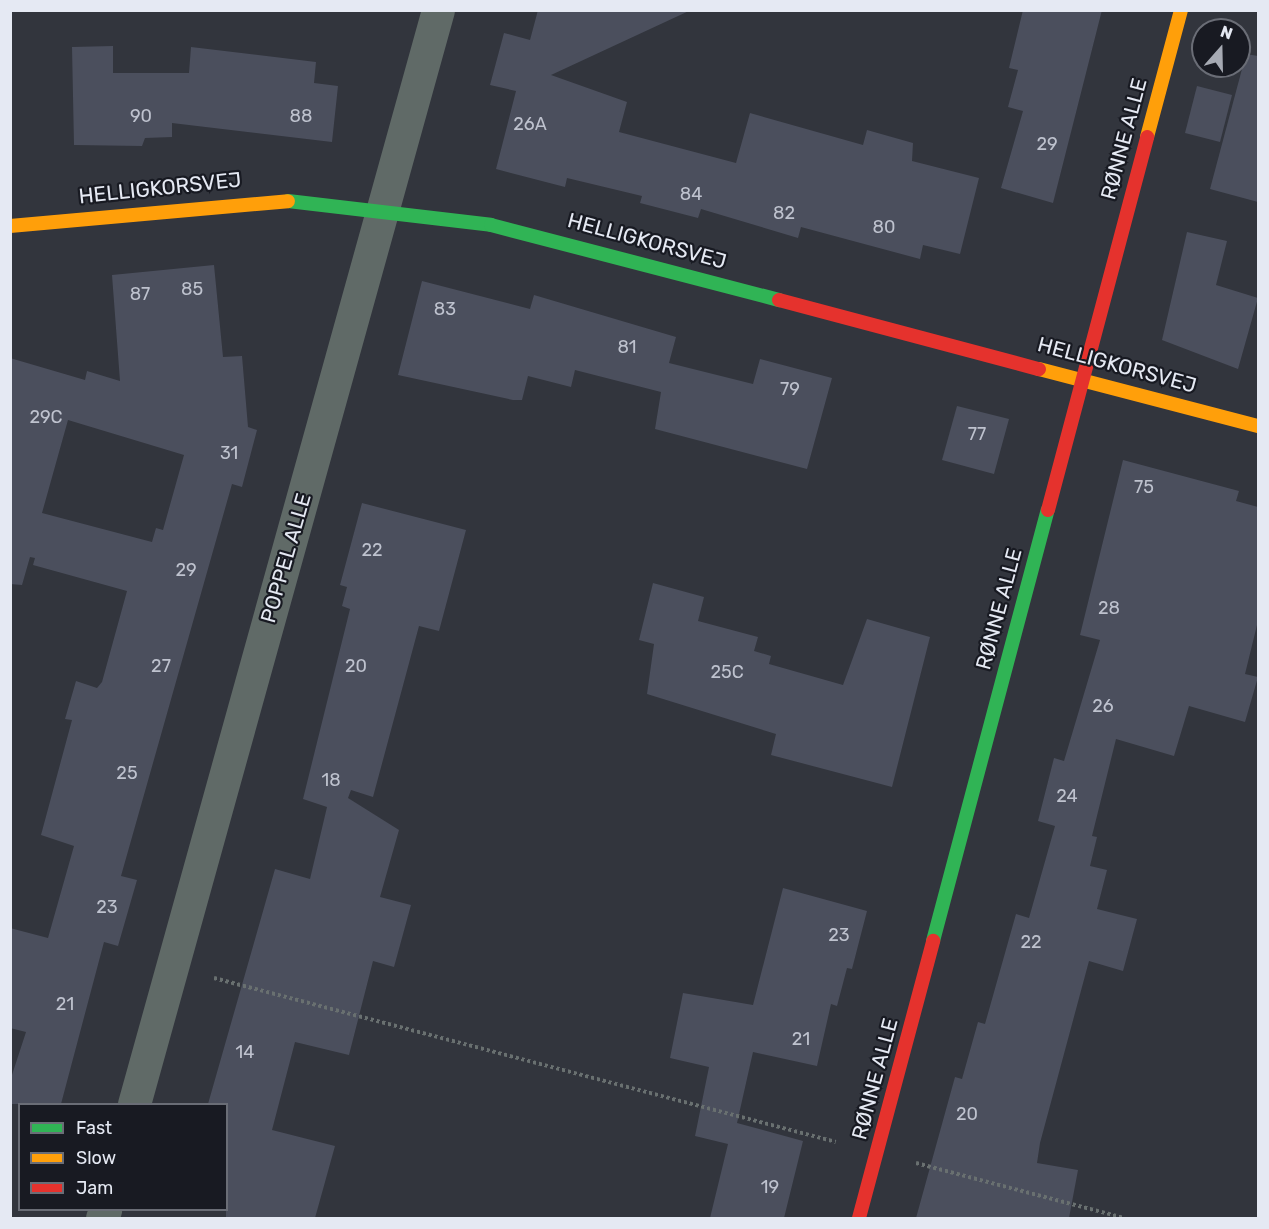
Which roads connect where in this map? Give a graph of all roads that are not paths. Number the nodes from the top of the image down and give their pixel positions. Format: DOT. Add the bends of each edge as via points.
graph roads {
  1 [pos="438,10"];
  2 [pos="1181,10"];
  3 [pos="384,210"];
  4 [pos="10,226"];
  5 [pos="1082,377"];
  6 [pos="1258,426"];
  7 [pos="134,1103"];
  8 [pos="859,1218"];
  1 -- 3 [label="street, POPPEL ALLE"];
  2 -- 5 [label="street, RØNNE ALLE"];
  3 -- 4 [label="street, HELLIGKORSVEJ" via="268,199"];
  3 -- 5 [label="street, HELLIGKORSVEJ" via="534,234"];
  3 -- 7 [label="street, POPPEL ALLE"];
  5 -- 6 [label="street, HELLIGKORSVEJ"];
  5 -- 8 [label="street, RØNNE ALLE"];
}
